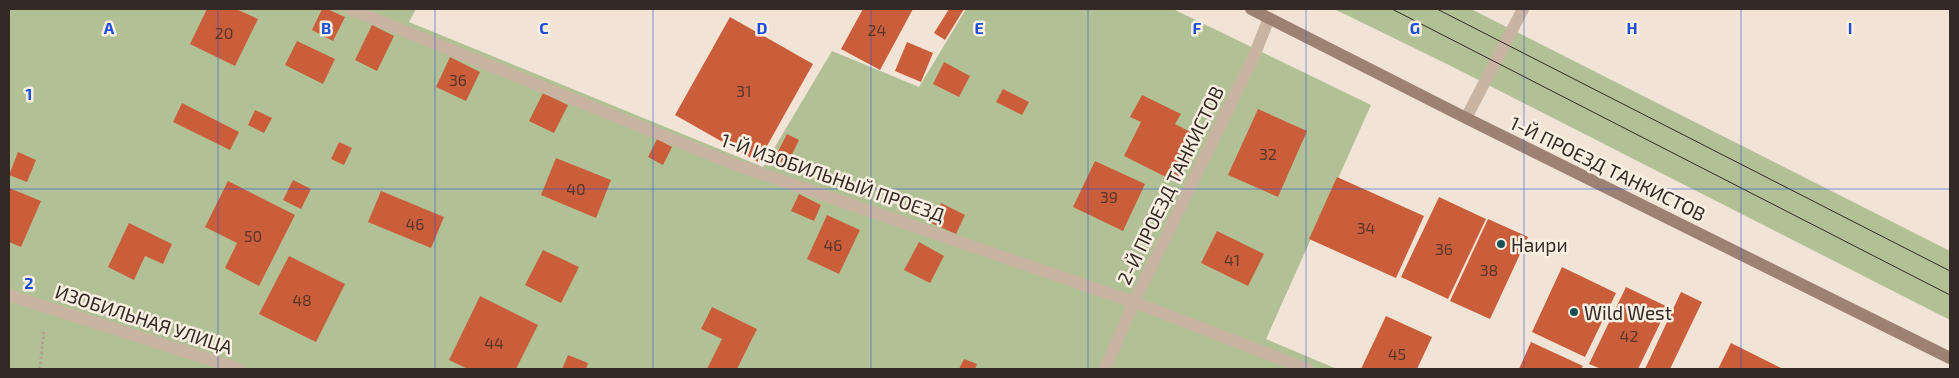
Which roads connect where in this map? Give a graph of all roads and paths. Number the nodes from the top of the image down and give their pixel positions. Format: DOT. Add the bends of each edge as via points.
graph roads {
  1 [pos="350,9"];
  2 [pos="1251,9"];
  3 [pos="1523,9"];
  4 [pos="1270,18"];
  5 [pos="1466,118"];
  6 [pos="9,295"];
  7 [pos="1134,302"];
  8 [pos="46,306"];
  9 [pos="1950,358"];
  10 [pos="40,369"];
  11 [pos="238,369"];
  12 [pos="1105,369"];
  13 [pos="1307,369"];
  1 -- 7 [label="street, 1-Й ИЗОБИЛЬНЫЙ ПРОЕЗД" via="736,165"];
  2 -- 4 [label="main road, 1-Й ПРОЕЗД ТАНКИСТОВ"];
  3 -- 5 [label="street"];
  4 -- 5 [label="main road, 1-Й ПРОЕЗД ТАНКИСТОВ"];
  4 -- 7 [label="street, 2-Й ПРОЕЗД ТАНКИСТОВ"];
  5 -- 9 [label="main road, 1-Й ПРОЕЗД ТАНКИСТОВ"];
  6 -- 8 [label="street, ИЗОБИЛЬНАЯ УЛИЦА"];
  7 -- 12 [label="street, 2-Й ПРОЕЗД ТАНКИСТОВ"];
  7 -- 13 [label="street, 1-Й ИЗОБИЛЬНЫЙ ПРОЕЗД"];
  8 -- 10 [label="path"];
  8 -- 11 [label="street, ИЗОБИЛЬНАЯ УЛИЦА"];
}
